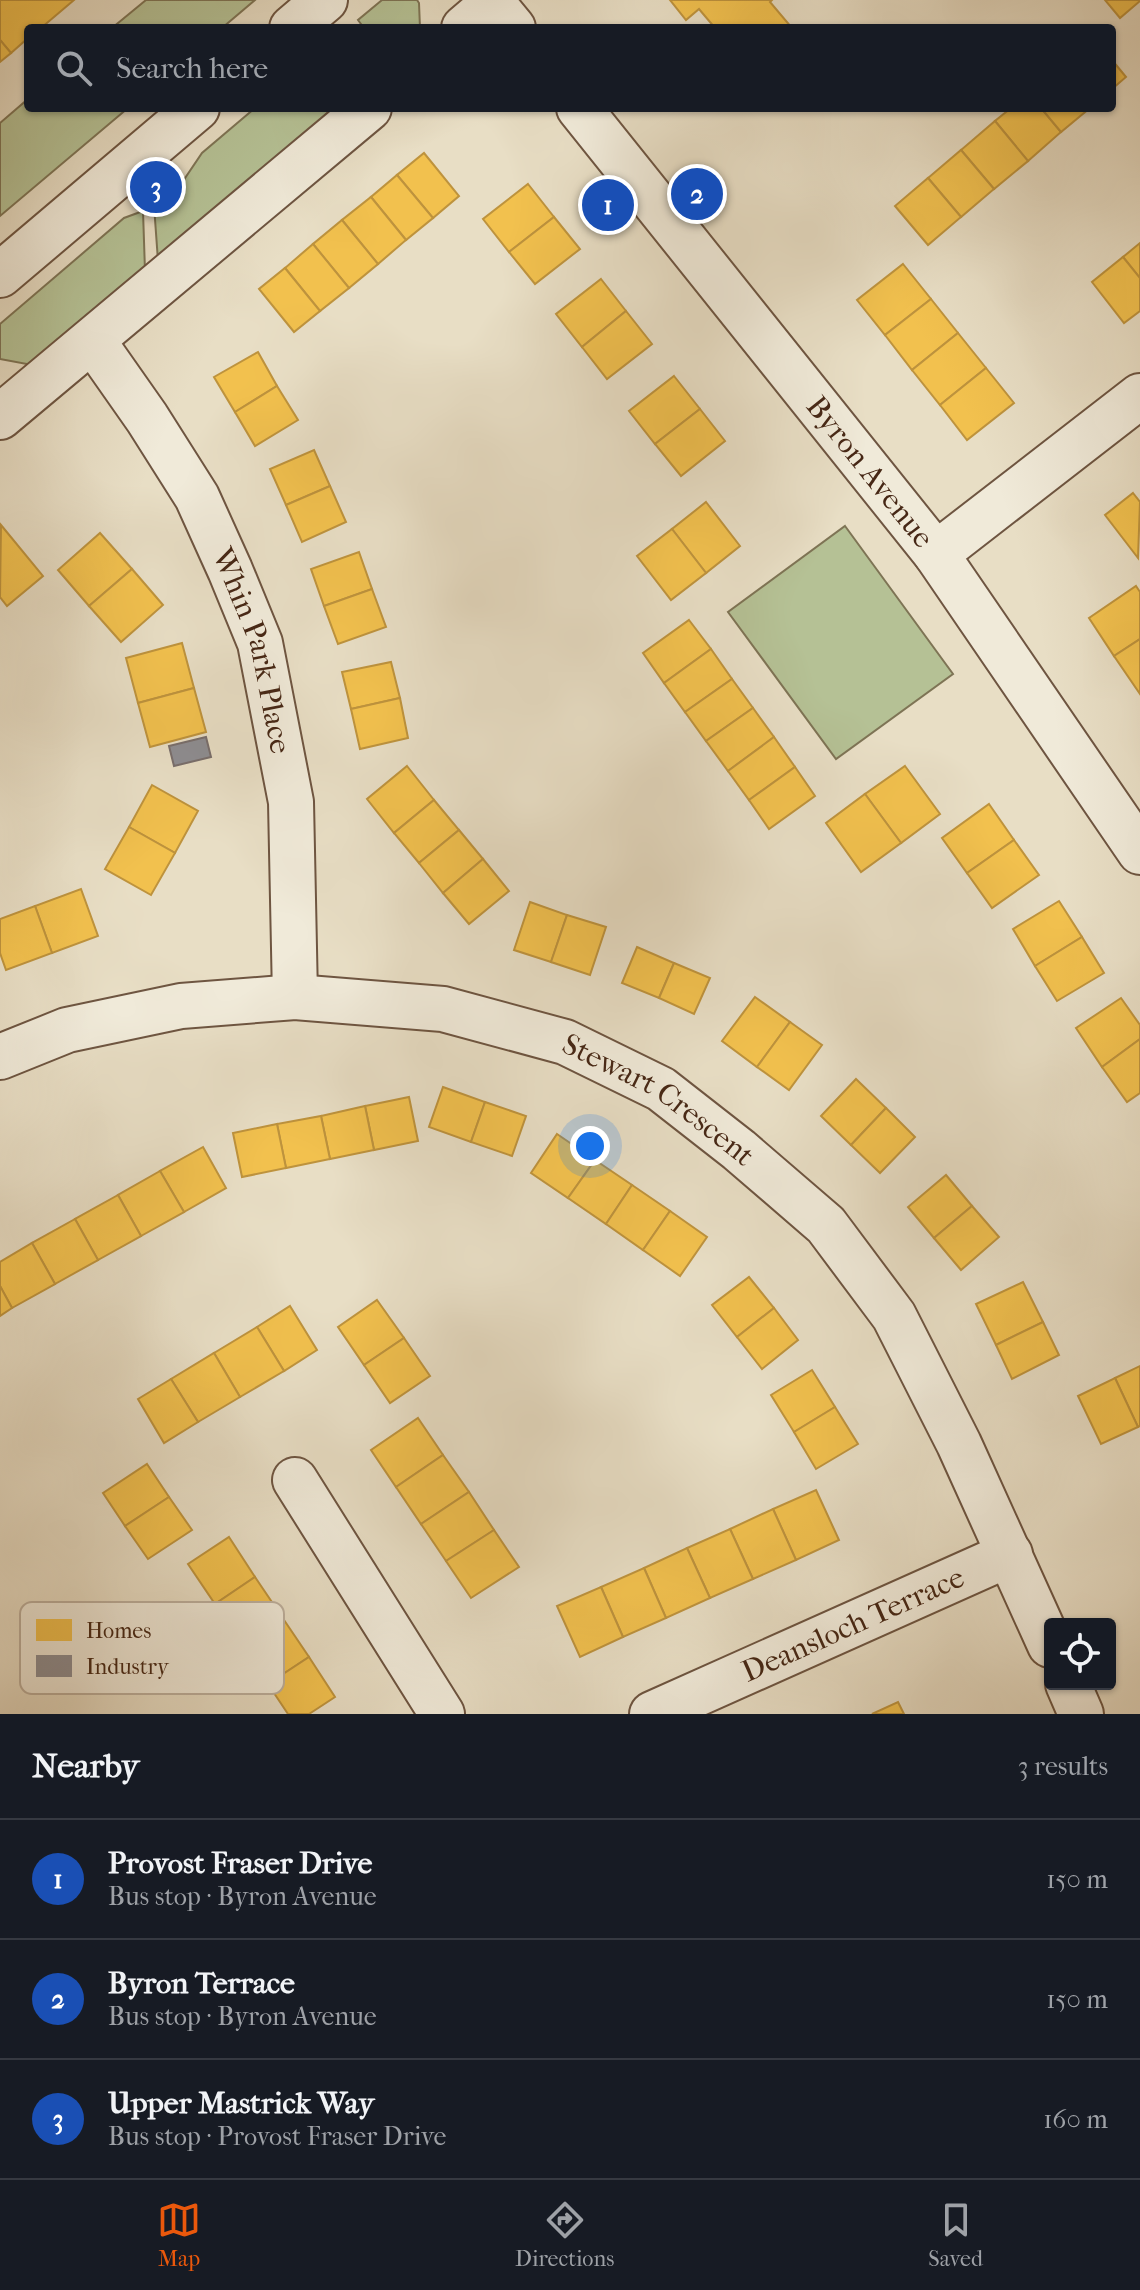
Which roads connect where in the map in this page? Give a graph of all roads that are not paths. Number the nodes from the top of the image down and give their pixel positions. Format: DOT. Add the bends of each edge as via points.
graph roads {
  1 [pos="325,0"];
  2 [pos="297,24"];
  3 [pos="192,112"];
  4 [pos="364,112"];
  5 [pos="582,112"];
  6 [pos="0,275"];
  7 [pos="93,341"];
  8 [pos="1140,396"];
  9 [pos="0,417"];
  10 [pos="936,554"];
  11 [pos="1140,852"];
  12 [pos="295,997"];
  13 [pos="0,1057"];
  14 [pos="295,1480"];
  15 [pos="1010,1554"];
  16 [pos="1044,1631"];
  17 [pos="1071,1690"];
  18 [pos="442,1714"];
  19 [pos="652,1714"];
  20 [pos="1081,1714"];
  1 -- 2 [label="street"];
  3 -- 6 [label="street"];
  4 -- 7 [label="street"];
  5 -- 10 [label="street, Byron Avenue"];
  7 -- 9 [label="street"];
  7 -- 12 [label="street, Whin Park Place" via="197,497 260,643 291,802"];
  8 -- 10 [label="street"];
  10 -- 11 [label="street, Byron Avenue"];
  12 -- 13 [label="street, Stewart Crescent" via="181,1006 67,1030"];
  12 -- 15 [label="street, Stewart Crescent" via="443,1009 565,1042 661,1089 826,1225 894,1316"];
  14 -- 18 [label="street"];
  15 -- 16 [label="street, Stewart Crescent"];
  15 -- 19 [label="street, Deansloch Terrace"];
  17 -- 20 [label="street"];
}
